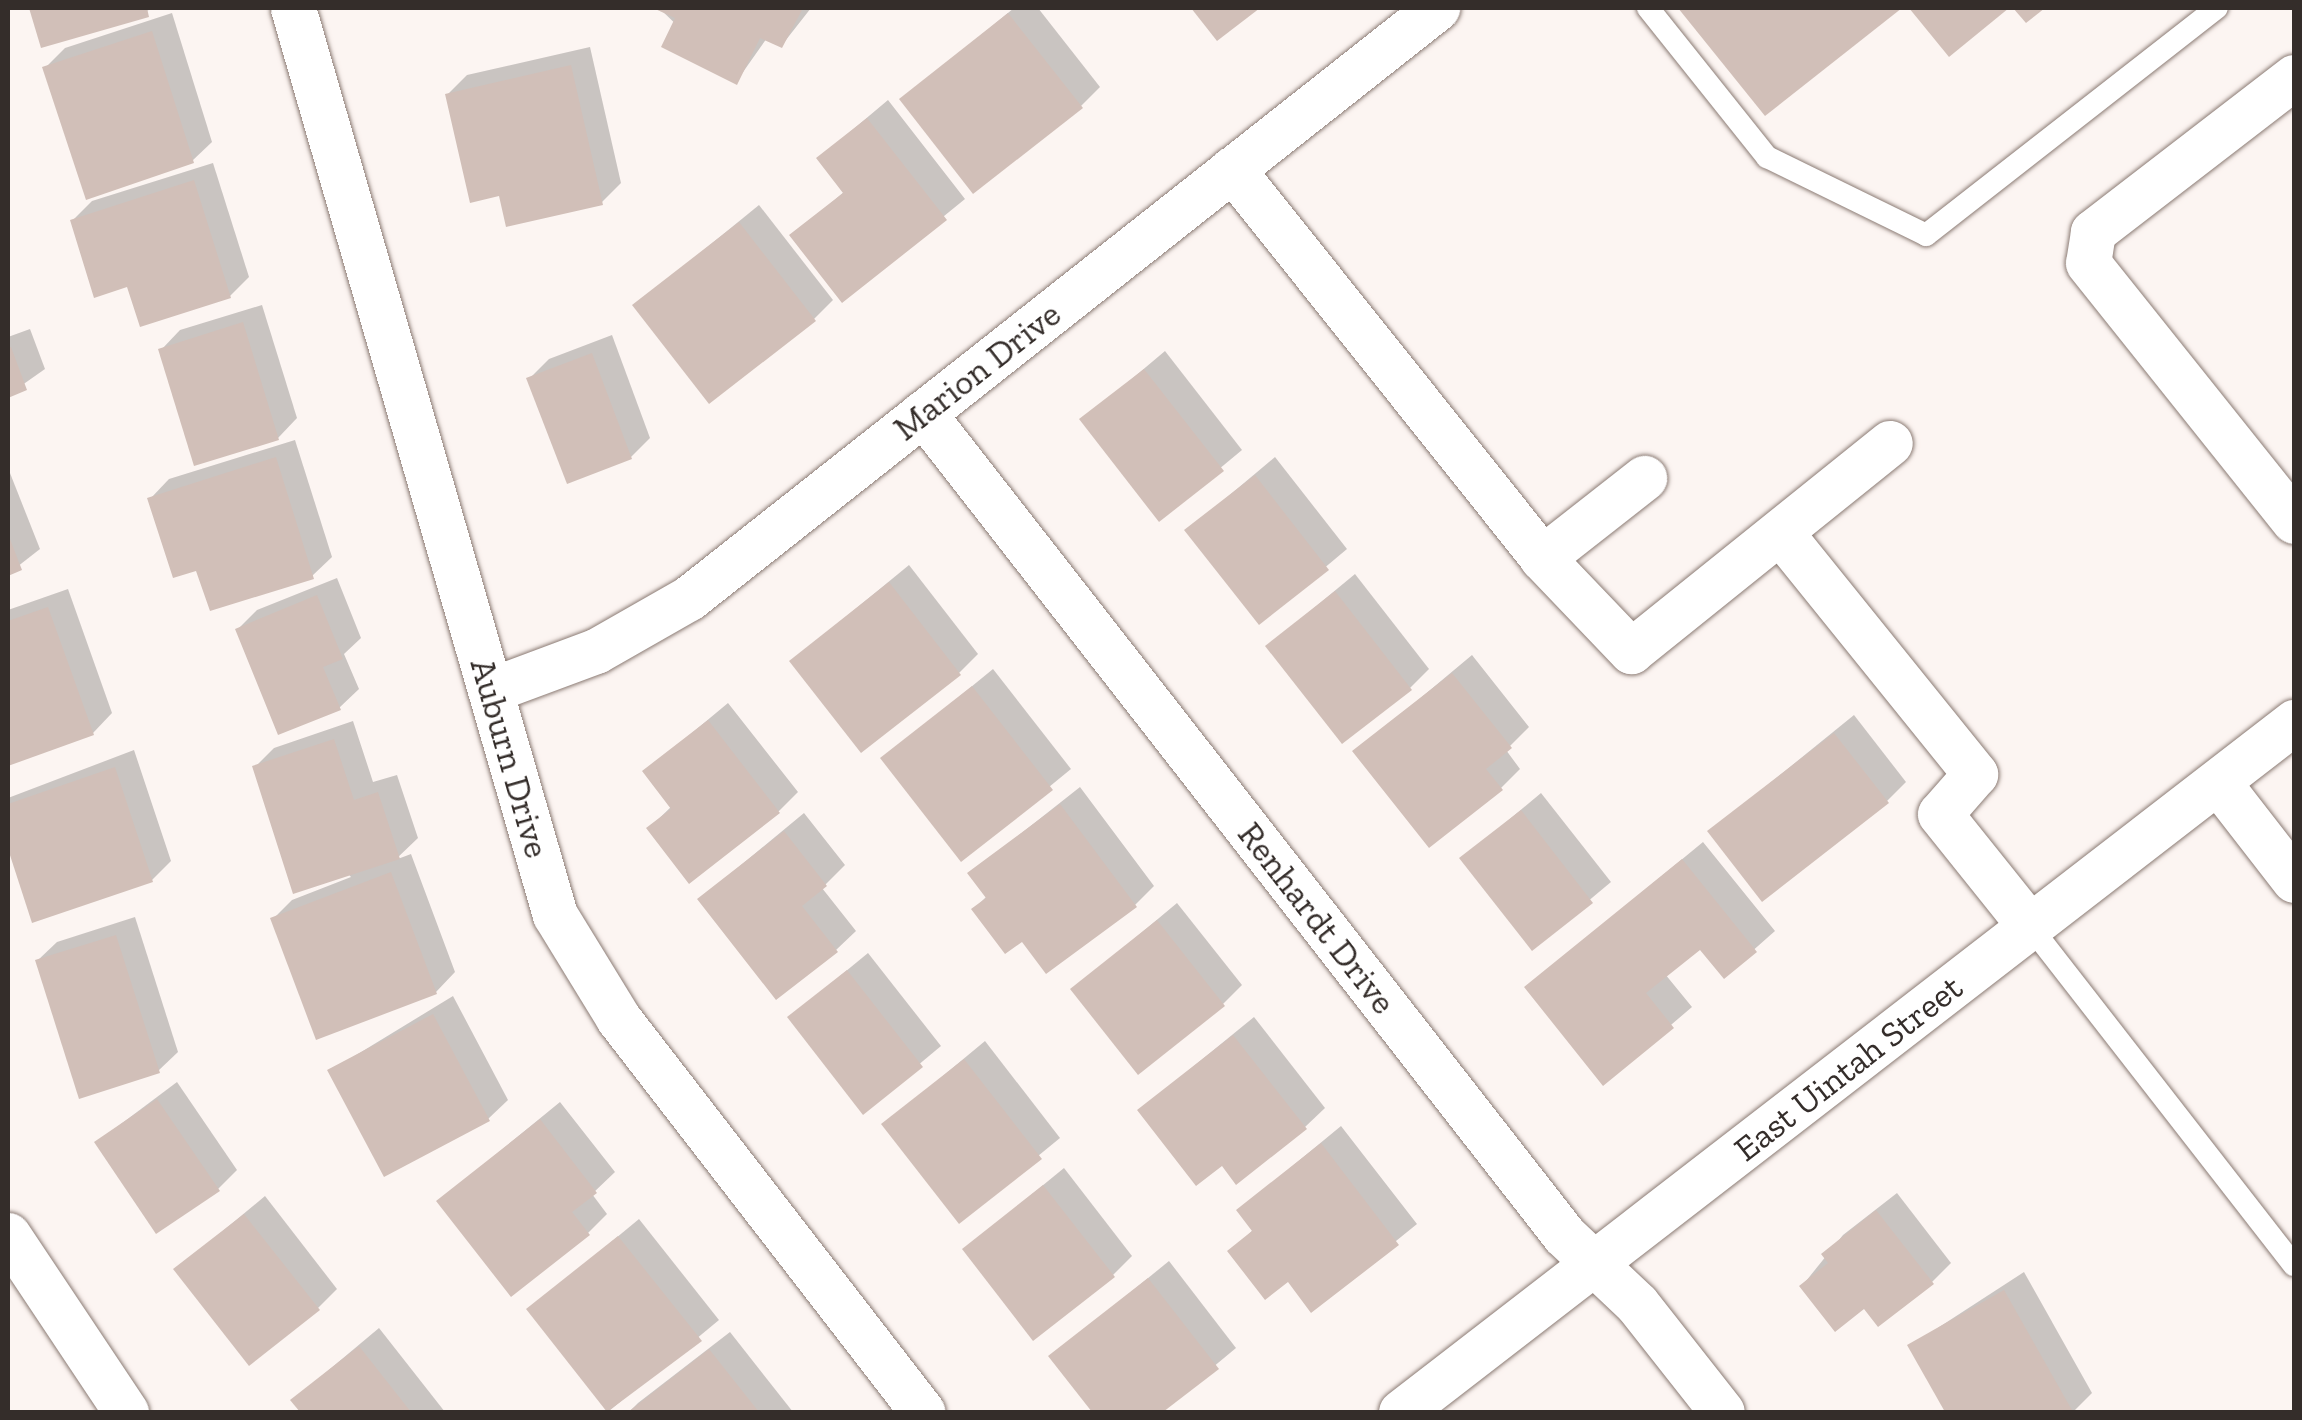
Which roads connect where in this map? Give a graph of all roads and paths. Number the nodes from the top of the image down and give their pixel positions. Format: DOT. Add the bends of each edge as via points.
graph roads {
  1 [pos="293,8"];
  2 [pos="1437,8"];
  3 [pos="1648,8"];
  4 [pos="2217,8"];
  5 [pos="2294,77"];
  6 [pos="1232,170"];
  7 [pos="923,413"];
  8 [pos="1890,443"];
  9 [pos="1644,478"];
  10 [pos="2294,521"];
  11 [pos="1780,532"];
  12 [pos="1542,558"];
  13 [pos="491,690"];
  14 [pos="2294,722"];
  15 [pos="2218,782"];
  16 [pos="2294,880"];
  17 [pos="2029,925"];
  18 [pos="8,1235"];
  19 [pos="1597,1265"];
  20 [pos="2294,1265"];
  21 [pos="126,1412"];
  22 [pos="922,1412"];
  23 [pos="1401,1412"];
  24 [pos="1722,1412"];
  1 -- 13 [label="street, Auburn Drive"];
  2 -- 6 [label="street, Marion Drive"];
  3 -- 4 [label="lane" via="1767,157 1926,235"];
  5 -- 10 [label="street" via="2093,232 2088,262"];
  6 -- 7 [label="street, Marion Drive"];
  6 -- 12 [label="street"];
  7 -- 13 [label="street, Marion Drive" via="689,598 596,651"];
  7 -- 19 [label="street, Renhardt Drive" via="1564,1236"];
  8 -- 11 [label="street"];
  9 -- 12 [label="street"];
  11 -- 12 [label="street" via="1631,651"];
  11 -- 17 [label="street" via="1974,774 1940,814"];
  13 -- 22 [label="street, Auburn Drive" via="555,915 581,968"];
  14 -- 15 [label="street, East Uintah Street"];
  15 -- 16 [label="street"];
  15 -- 17 [label="street, East Uintah Street"];
  17 -- 19 [label="street, East Uintah Street"];
  17 -- 20 [label="lane"];
  18 -- 21 [label="street"];
  19 -- 23 [label="street, East Uintah Street"];
  19 -- 24 [label="street, Renhardt Drive"];
}
